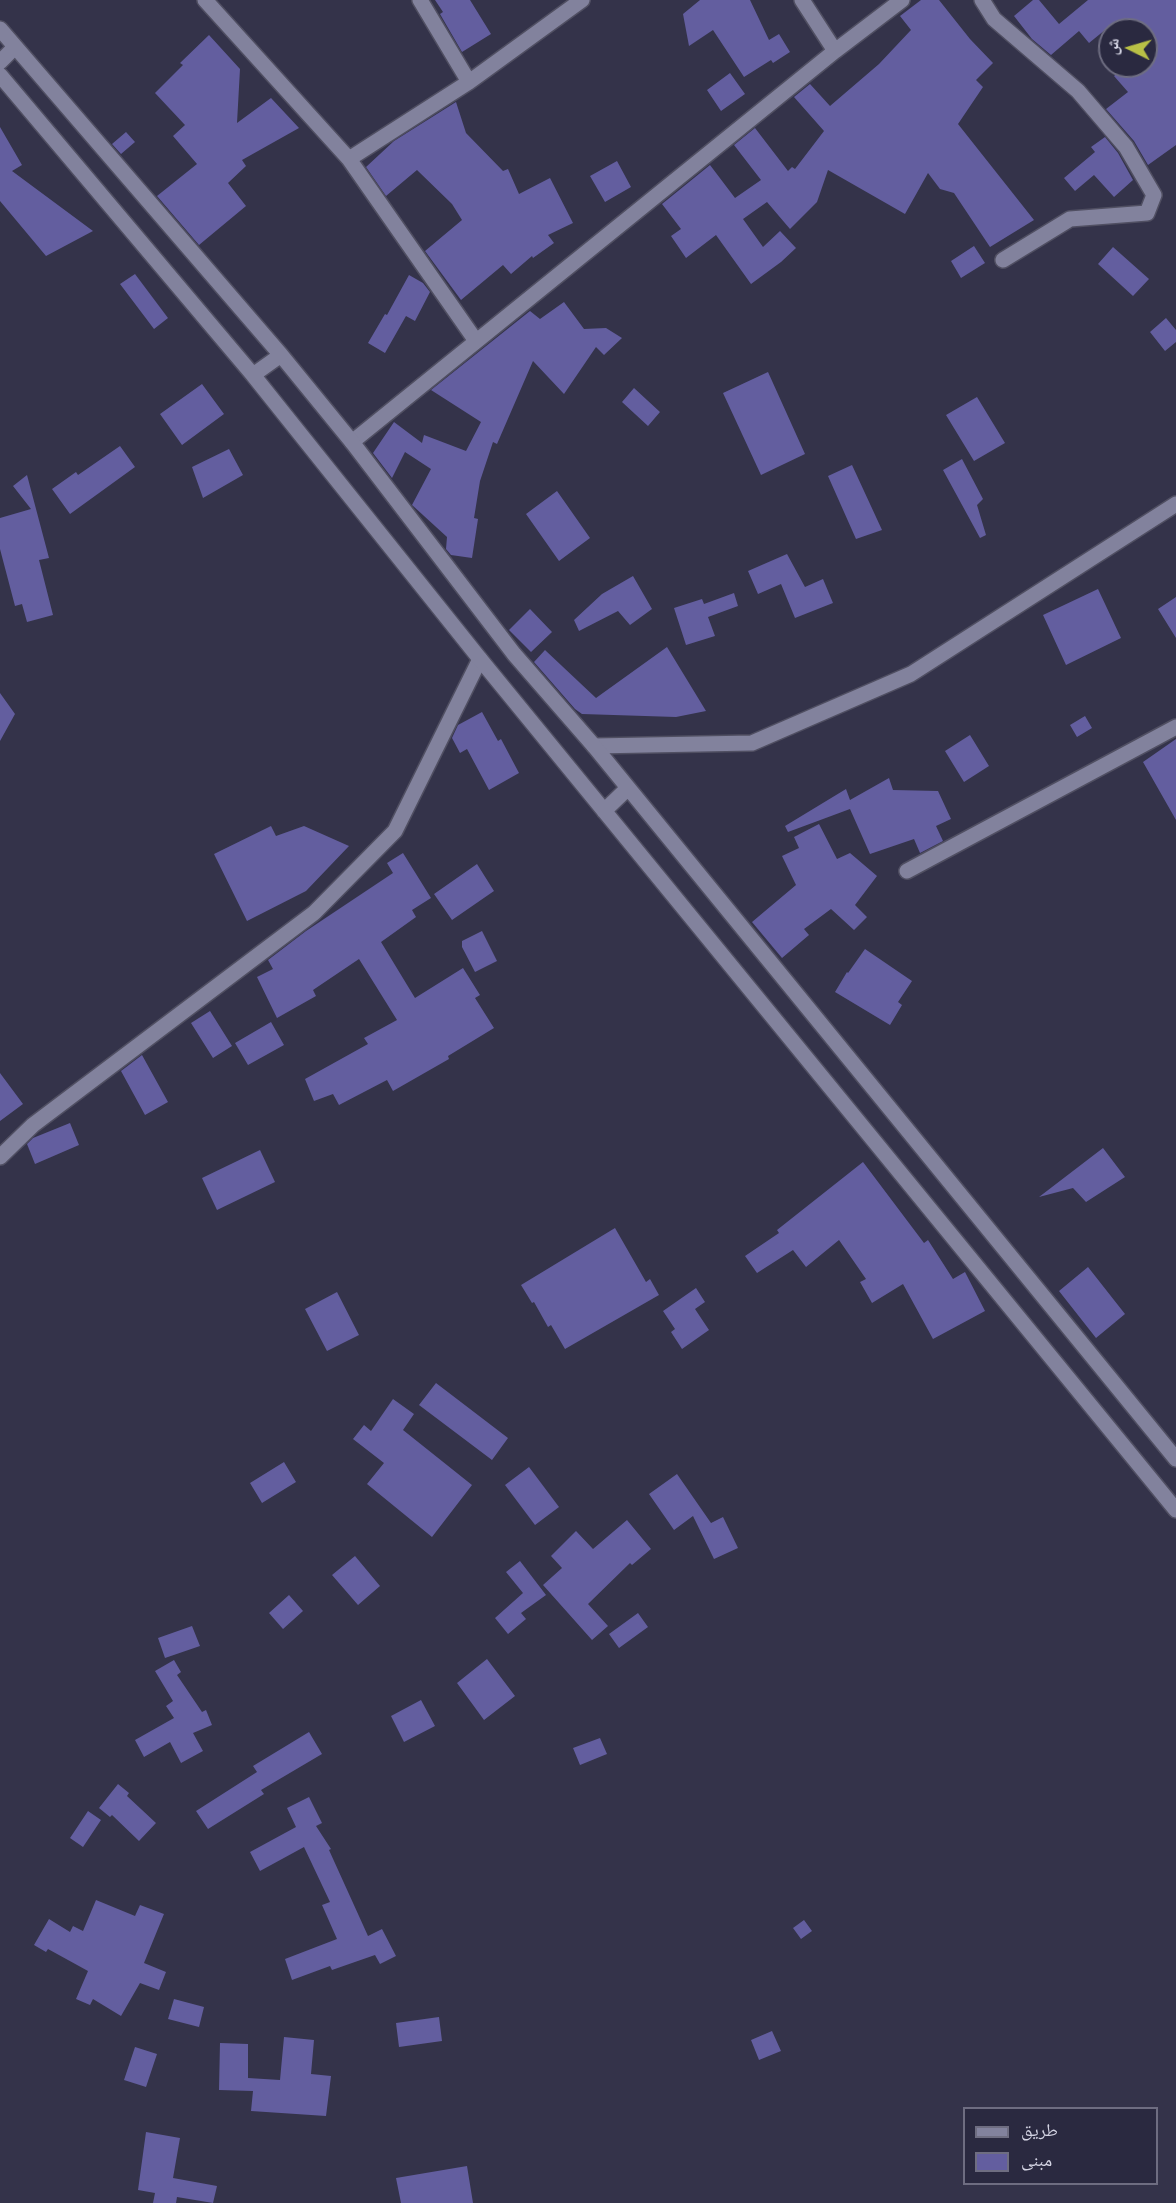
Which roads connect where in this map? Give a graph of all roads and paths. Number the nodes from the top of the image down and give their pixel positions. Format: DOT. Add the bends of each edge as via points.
graph roads {
  1 [pos="205,0"];
  2 [pos="420,0"];
  3 [pos="582,0"];
  4 [pos="802,0"];
  5 [pos="902,0"];
  6 [pos="982,0"];
  7 [pos="0,29"];
  8 [pos="15,47"];
  9 [pos="835,51"];
  10 [pos="0,62"];
  11 [pos="0,75"];
  12 [pos="469,82"];
  13 [pos="349,159"];
  14 [pos="1003,260"];
  15 [pos="476,341"];
  16 [pos="281,355"];
  17 [pos="253,375"];
  18 [pos="352,442"];
  19 [pos="1176,504"];
  20 [pos="480,658"];
  21 [pos="1176,727"];
  22 [pos="594,746"];
  23 [pos="628,788"];
  24 [pos="604,811"];
  25 [pos="907,871"];
  26 [pos="0,1157"];
  27 [pos="1176,1459"];
  28 [pos="1176,1510"];
  1 -- 13 [label="main road"];
  2 -- 12 [label="main road"];
  3 -- 12 [label="main road"];
  4 -- 9 [label="main road"];
  5 -- 9 [label="main road"];
  6 -- 14 [label="main road" via="993,19 1078,92 1126,147 1154,195 1147,213 1070,219"];
  7 -- 8 [label="main road"];
  8 -- 10 [label="main road"];
  8 -- 16 [label="main road"];
  9 -- 15 [label="main road"];
  11 -- 17 [label="main road"];
  12 -- 13 [label="main road"];
  13 -- 15 [label="main road"];
  15 -- 18 [label="main road"];
  16 -- 17 [label="main road"];
  16 -- 18 [label="main road"];
  17 -- 20 [label="main road"];
  18 -- 22 [label="main road" via="514,654"];
  19 -- 22 [label="main road" via="911,675 752,743"];
  20 -- 24 [label="main road"];
  20 -- 26 [label="main road" via="395,831 314,913 33,1125"];
  21 -- 25 [label="main road"];
  22 -- 23 [label="main road"];
  23 -- 24 [label="main road"];
  23 -- 27 [label="main road"];
  24 -- 28 [label="main road"];
}
